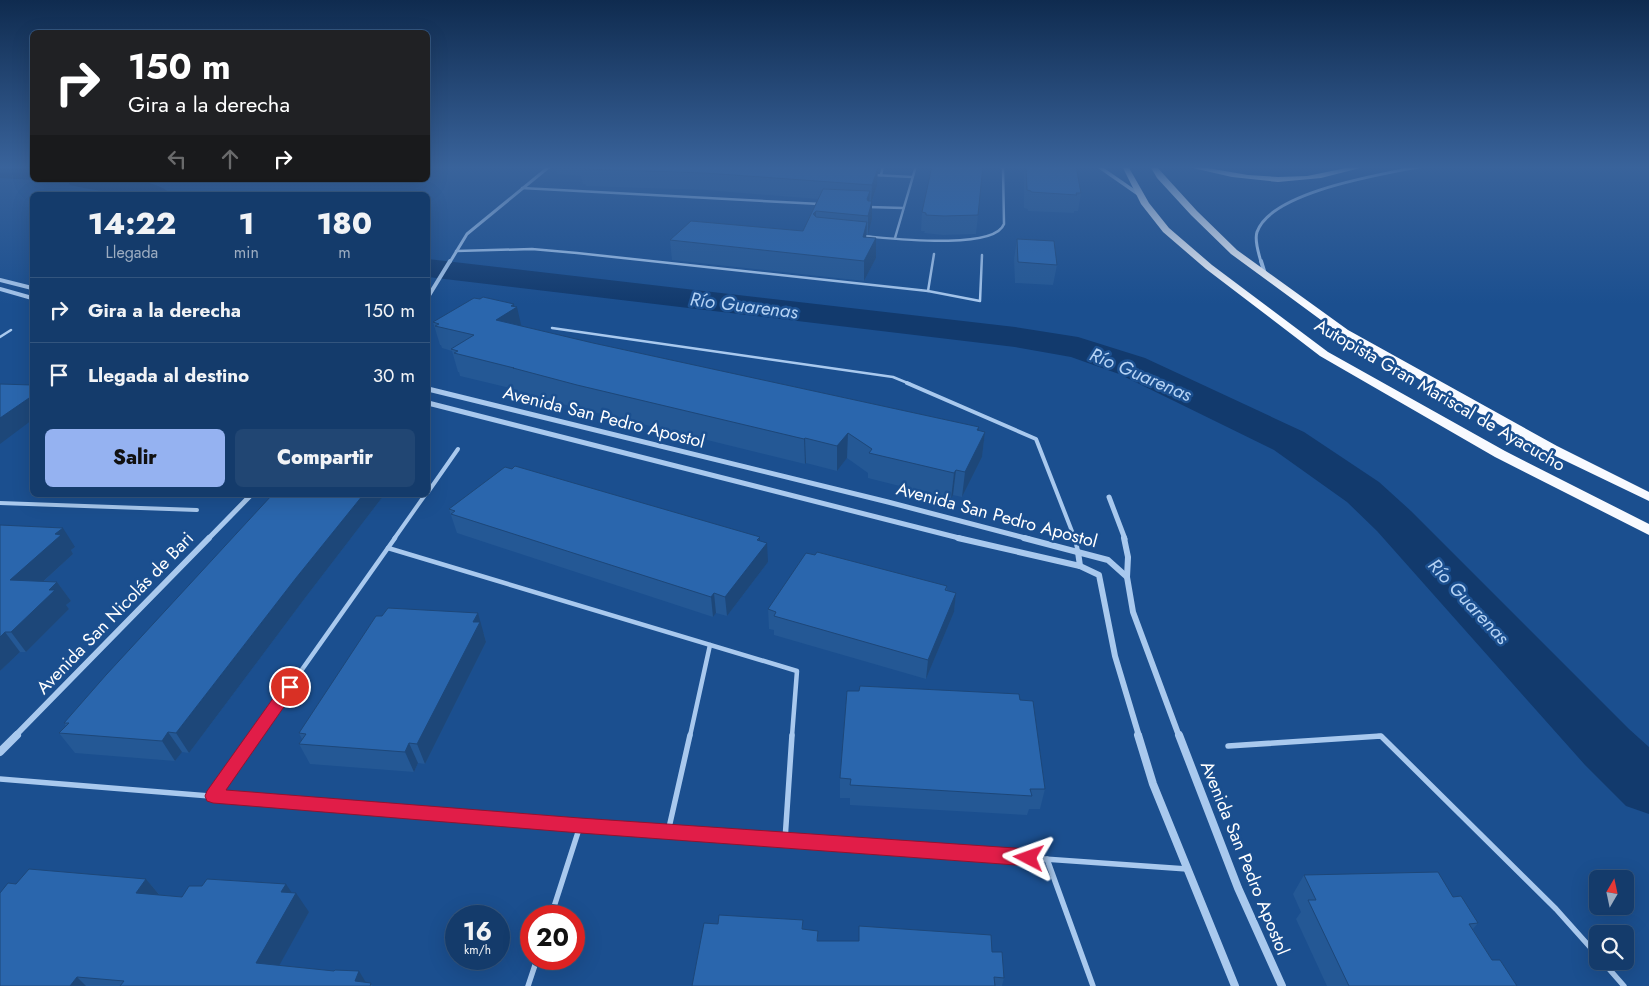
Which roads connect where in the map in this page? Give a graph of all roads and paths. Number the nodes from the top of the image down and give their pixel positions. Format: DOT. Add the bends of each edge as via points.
graph roads {
  1 [pos="492,212"];
  2 [pos="902,212"];
  3 [pos="1004,212"];
  4 [pos="1153,212"];
  5 [pos="1194,212"];
  6 [pos="1271,212"];
  7 [pos="855,236"];
  8 [pos="895,238"];
  9 [pos="456,251"];
  10 [pos="934,254"];
  11 [pos="982,255"];
  12 [pos="1265,274"];
  13 [pos="0,280"];
  14 [pos="30,288"];
  15 [pos="0,289"];
  16 [pos="928,292"];
  17 [pos="430,294"];
  18 [pos="30,297"];
  19 [pos="552,328"];
  20 [pos="12,330"];
  21 [pos="0,337"];
  22 [pos="430,389"];
  23 [pos="430,404"];
  24 [pos="458,449"];
  25 [pos="430,489"];
  26 [pos="249,497"];
  27 [pos="424,497"];
  28 [pos="1649,497"];
  29 [pos="1109,498"];
  30 [pos="0,504"];
  31 [pos="197,510"];
  32 [pos="1649,530"];
  33 [pos="388,548"];
  34 [pos="1078,552"];
  35 [pos="1080,566"];
  36 [pos="1127,577"];
  37 [pos="710,645"];
  38 [pos="1228,746"];
  39 [pos="0,752"];
  40 [pos="0,779"];
  41 [pos="213,796"];
  42 [pos="580,826"];
  43 [pos="668,832"];
  44 [pos="785,840"];
  45 [pos="1048,859"];
  46 [pos="1188,869"];
  47 [pos="555,905"];
  48 [pos="1589,946"];
  49 [pos="533,970"];
  50 [pos="1610,970"];
  51 [pos="528,986"];
  52 [pos="1093,986"];
  53 [pos="1235,986"];
  54 [pos="1282,986"];
  55 [pos="1624,986"];
  1 -- 9 [label="street" via="477,224"];
  2 -- 8 [label="lane"];
  3 -- 8 [label="lane" via="1002,230 993,235"];
  4 -- 32 [label="highway, Autopista Gran Mariscal de Ayacucho" via="1166,230 1209,267 1324,354 1500,454"];
  5 -- 12 [label="highway, Autopista Gran Mariscal de Ayacucho" via="1234,252"];
  6 -- 12 [label="street" via="1256,233"];
  7 -- 8 [label="lane"];
  9 -- 16 [label="lane" via="532,249"];
  9 -- 17 [label="street"];
  10 -- 16 [label="lane"];
  11 -- 16 [label="lane" via="980,301"];
  12 -- 28 [label="highway, Autopista Gran Mariscal de Ayacucho" via="1344,332 1552,450"];
  13 -- 14 [label="street"];
  15 -- 18 [label="street"];
  19 -- 34 [label="lane" via="884,375 902,381 1036,439"];
  20 -- 21 [label="lane"];
  22 -- 34 [label="street, Avenida San Pedro Apostol"];
  23 -- 35 [label="street, Avenida San Pedro Apostol"];
  24 -- 25 [label="lane"];
  26 -- 39 [label="street, Avenida San Nicolás de Bari"];
  27 -- 33 [label="lane"];
  29 -- 36 [label="street" via="1122,528 1130,563"];
  30 -- 31 [label="lane"];
  33 -- 37 [label="lane"];
  33 -- 41 [label="lane"];
  34 -- 35 [label="street"];
  34 -- 36 [label="street, Avenida San Pedro Apostol" via="1108,560"];
  35 -- 46 [label="street, Avenida San Pedro Apostol" via="1099,574 1115,656 1153,784"];
  36 -- 54 [label="street, Avenida San Pedro Apostol" via="1133,612 1177,731 1238,888"];
  37 -- 43 [label="lane"];
  37 -- 44 [label="lane" via="797,671"];
  38 -- 48 [label="lane" via="1381,736 1556,909"];
  40 -- 41 [label="lane"];
  41 -- 42 [label="lane"];
  42 -- 43 [label="lane"];
  42 -- 47 [label="lane"];
  43 -- 44 [label="lane"];
  44 -- 45 [label="lane"];
  45 -- 46 [label="lane"];
  45 -- 52 [label="lane"];
  46 -- 53 [label="street, Avenida San Pedro Apostol"];
  49 -- 51 [label="lane"];
  50 -- 55 [label="lane"];
}
